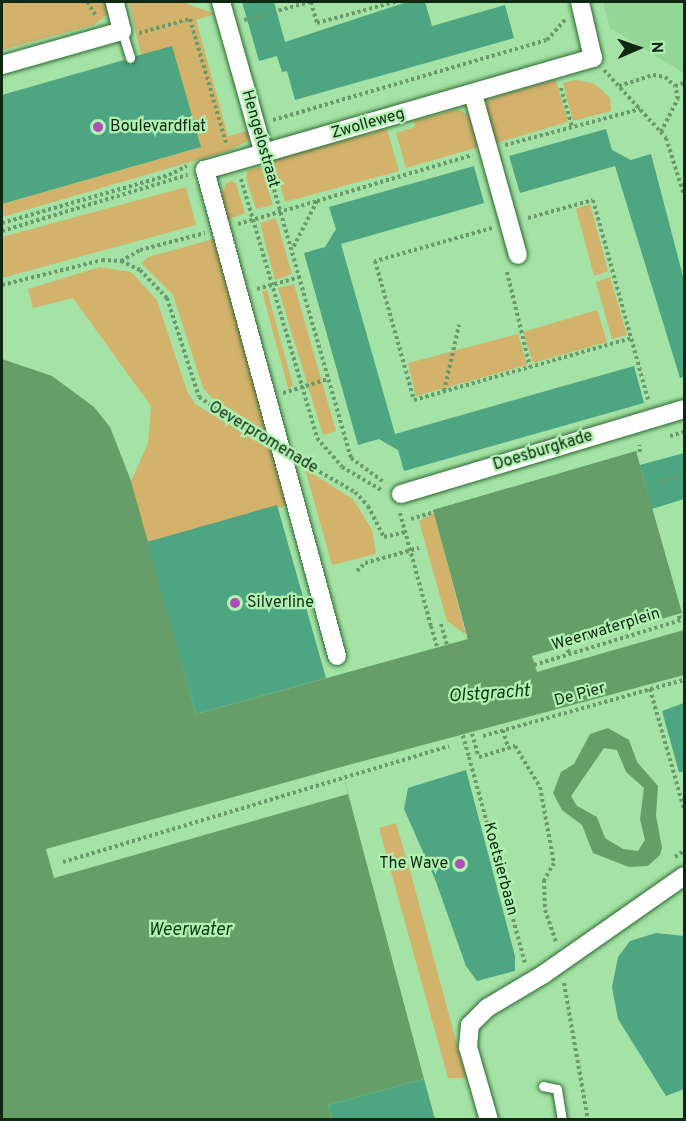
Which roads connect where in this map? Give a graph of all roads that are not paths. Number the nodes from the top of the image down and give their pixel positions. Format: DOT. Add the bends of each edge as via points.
graph roads {
  1 [pos="115,2"];
  2 [pos="221,2"];
  3 [pos="581,8"];
  4 [pos="122,31"];
  5 [pos="130,58"];
  6 [pos="2,66"];
  7 [pos="473,94"];
  8 [pos="264,154"];
  9 [pos="512,262"];
  10 [pos="684,409"];
  11 [pos="397,498"];
  12 [pos="337,656"];
  13 [pos="684,876"];
  14 [pos="543,1086"];
  15 [pos="489,1119"];
  16 [pos="562,1119"];
  1 -- 4 [label="street"];
  2 -- 8 [label="street, Hengelostraat"];
  3 -- 7 [label="street, Zwolleweg" via="593,58"];
  4 -- 5 [label="lane"];
  4 -- 6 [label="street"];
  7 -- 8 [label="street, Zwolleweg"];
  7 -- 9 [label="street" via="510,223"];
  8 -- 12 [label="street" via="202,166"];
  10 -- 11 [label="street, Doesburgkade"];
  13 -- 15 [label="street" via="487,1008 470,1025 468,1047"];
  14 -- 16 [label="lane" via="557,1089"];
}
